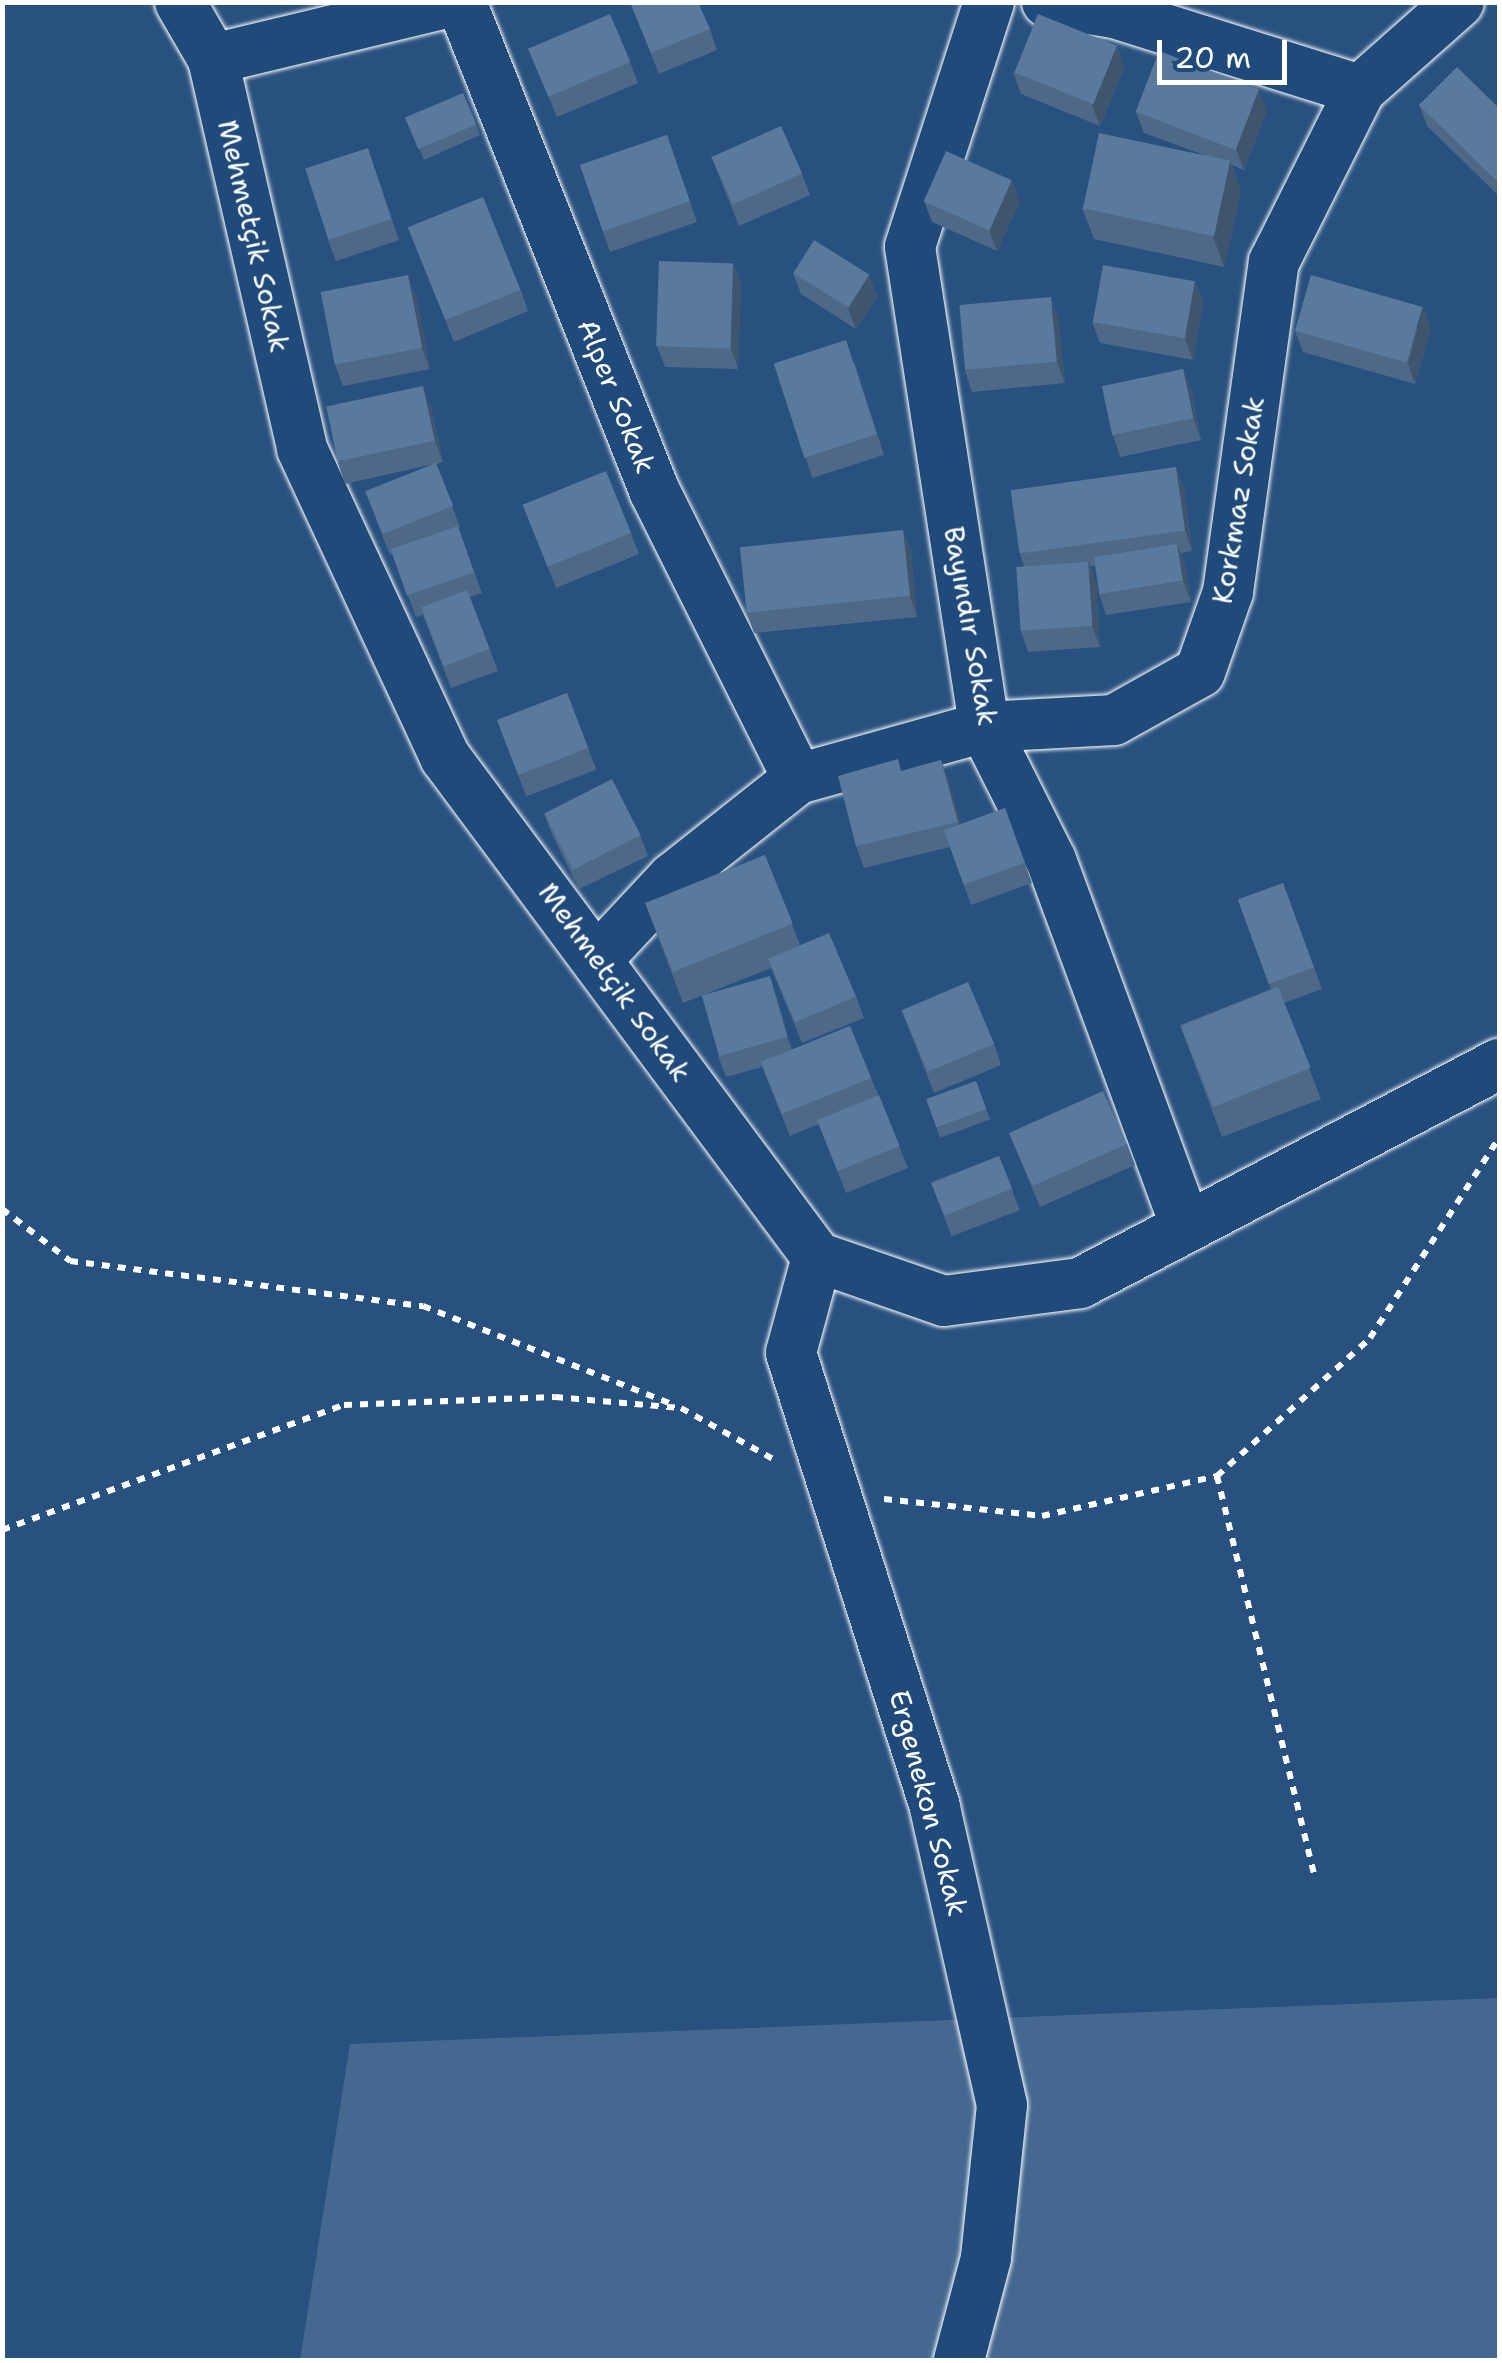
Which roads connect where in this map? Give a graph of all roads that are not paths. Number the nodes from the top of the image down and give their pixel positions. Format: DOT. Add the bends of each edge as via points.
graph roads {
  1 [pos="180,2"];
  2 [pos="451,2"];
  3 [pos="461,2"];
  4 [pos="989,2"];
  5 [pos="1047,2"];
  6 [pos="1459,2"];
  7 [pos="213,59"];
  8 [pos="1360,90"];
  9 [pos="984,727"];
  10 [pos="798,779"];
  11 [pos="600,956"];
  12 [pos="1500,1062"];
  13 [pos="1186,1227"];
  14 [pos="817,1257"];
  15 [pos="959,2360"];
  1 -- 7 [label="street, Mehmetçik Sokak"];
  2 -- 7 [label="street"];
  3 -- 10 [label="street, Alper Sokak" via="654,490"];
  4 -- 9 [label="street, Bayındır Sokak" via="910,247"];
  5 -- 8 [label="street" via="1114,13"];
  6 -- 8 [label="street, Korkmaz Sokak"];
  7 -- 11 [label="street, Mehmetçik Sokak" via="302,449 445,757"];
  8 -- 9 [label="street, Korkmaz Sokak" via="1274,262 1228,592 1200,672 1114,720"];
  9 -- 10 [label="street, Korkmaz Sokak"];
  9 -- 13 [label="street, Bayındır Sokak" via="1050,860"];
  10 -- 11 [label="street, Korkmaz Sokak" via="673,878"];
  11 -- 14 [label="street, Mehmetçik Sokak"];
  12 -- 13 [label="street"];
  13 -- 14 [label="street" via="1080,1283 944,1301"];
  14 -- 15 [label="street, Ergenekon Sokak" via="792,1352 935,1808 1002,2105 986,2258"];
}
